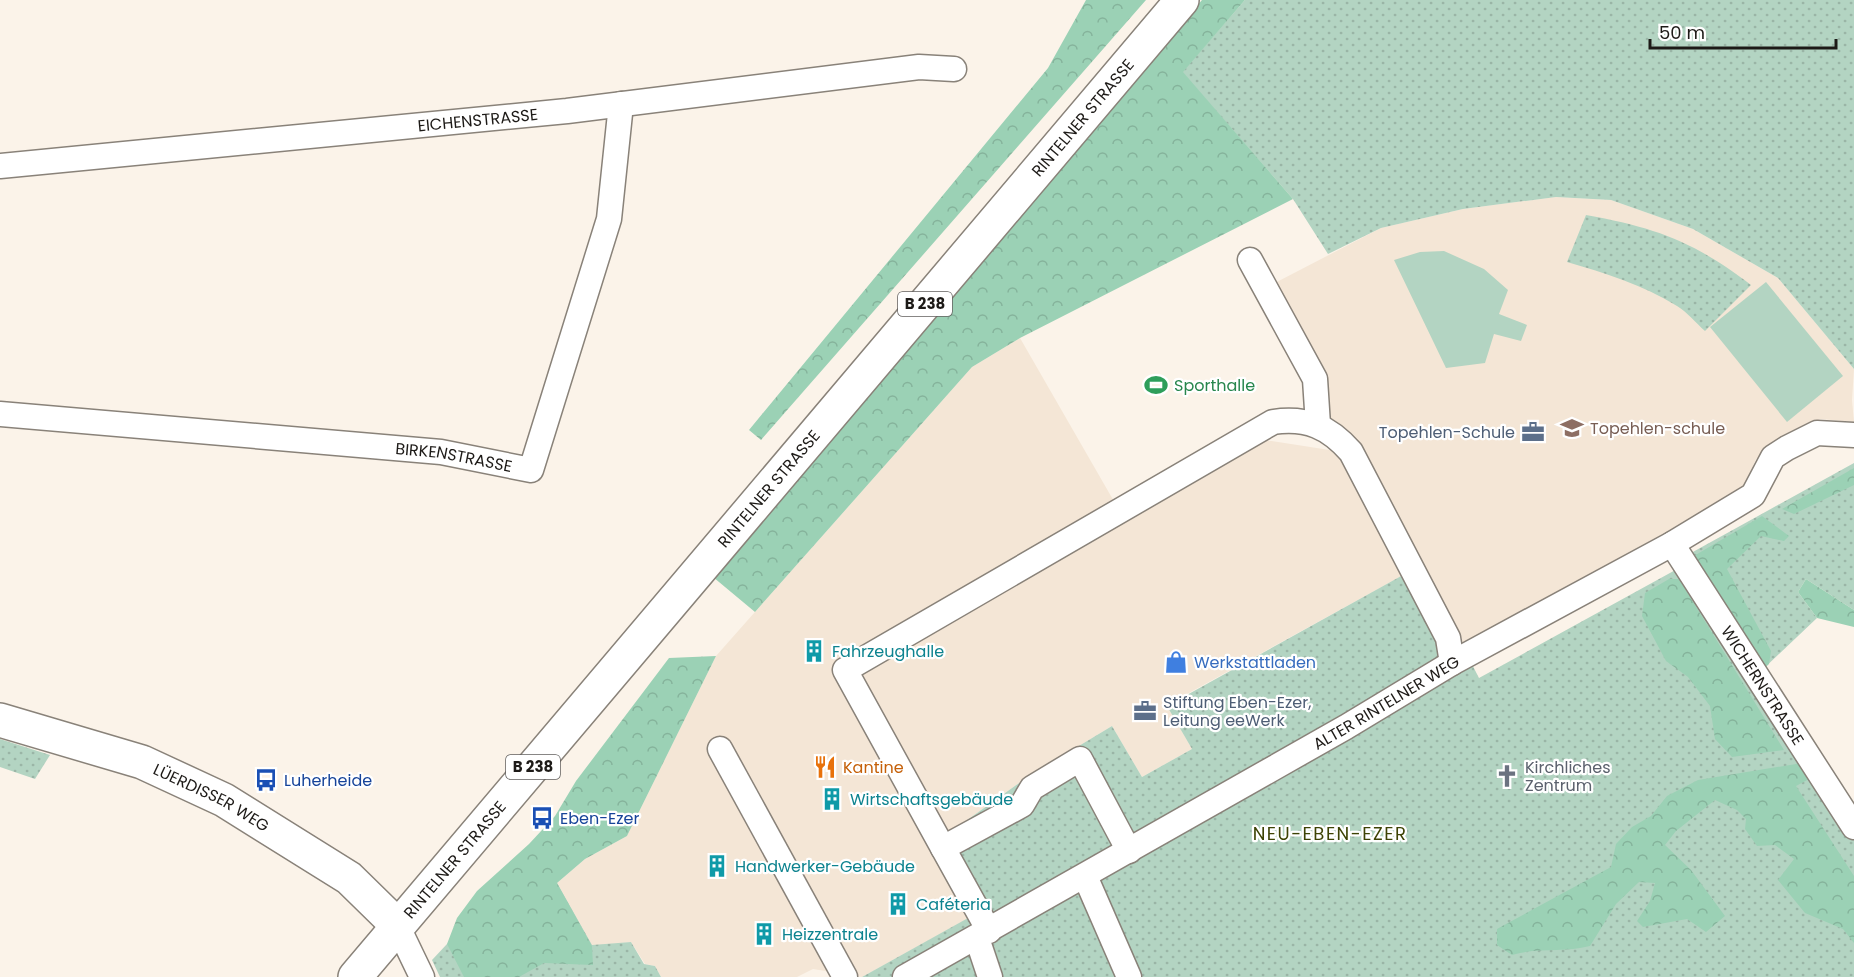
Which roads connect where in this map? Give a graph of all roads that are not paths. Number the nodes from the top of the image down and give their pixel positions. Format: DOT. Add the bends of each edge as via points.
graph roads {
  1 [pos="1182,0"];
  2 [pos="954,69"];
  3 [pos="621,104"];
  4 [pos="0,166"];
  5 [pos="1250,260"];
  6 [pos="0,414"];
  7 [pos="1318,425"];
  8 [pos="1854,435"];
  9 [pos="1672,544"];
  10 [pos="1452,663"];
  11 [pos="0,720"];
  12 [pos="720,749"];
  13 [pos="1854,827"];
  14 [pos="944,848"];
  15 [pos="1130,851"];
  16 [pos="1085,876"];
  17 [pos="397,925"];
  18 [pos="983,935"];
  19 [pos="355,977"];
  20 [pos="422,977"];
  21 [pos="845,977"];
  22 [pos="905,977"];
  23 [pos="990,977"];
  24 [pos="1130,977"];
  1 -- 17 [label="main road, RINTELNER STRASSE / B 238"];
  2 -- 3 [label="street, EICHENSTRASSE" via="919,67"];
  3 -- 4 [label="street, EICHENSTRASSE"];
  3 -- 6 [label="street, BIRKENSTRASSE" via="609,219 531,470 441,452"];
  5 -- 7 [label="street" via="1315,379"];
  7 -- 10 [label="street" via="1339,438 1351,452 1449,639"];
  7 -- 14 [label="street" via="1293,419 1273,422 845,670"];
  8 -- 9 [label="street, ALTER RINTELNER WEG" via="1817,433 1787,448 1773,457 1753,495"];
  9 -- 10 [label="street, ALTER RINTELNER WEG"];
  9 -- 13 [label="street, WICHERNSTRASSE"];
  10 -- 15 [label="street, ALTER RINTELNER WEG"];
  11 -- 17 [label="main road, LÜERDISSER WEG" via="142,762 224,800 349,878"];
  12 -- 21 [label="street"];
  14 -- 15 [label="street" via="1022,805 1032,788 1080,759"];
  14 -- 18 [label="street"];
  15 -- 16 [label="street, ALTER RINTELNER WEG"];
  16 -- 18 [label="street, ALTER RINTELNER WEG"];
  16 -- 24 [label="street"];
  17 -- 19 [label="main road, RINTELNER STRASSE / B 238"];
  17 -- 20 [label="street"];
  18 -- 22 [label="street, ALTER RINTELNER WEG"];
  18 -- 23 [label="street"];
}
